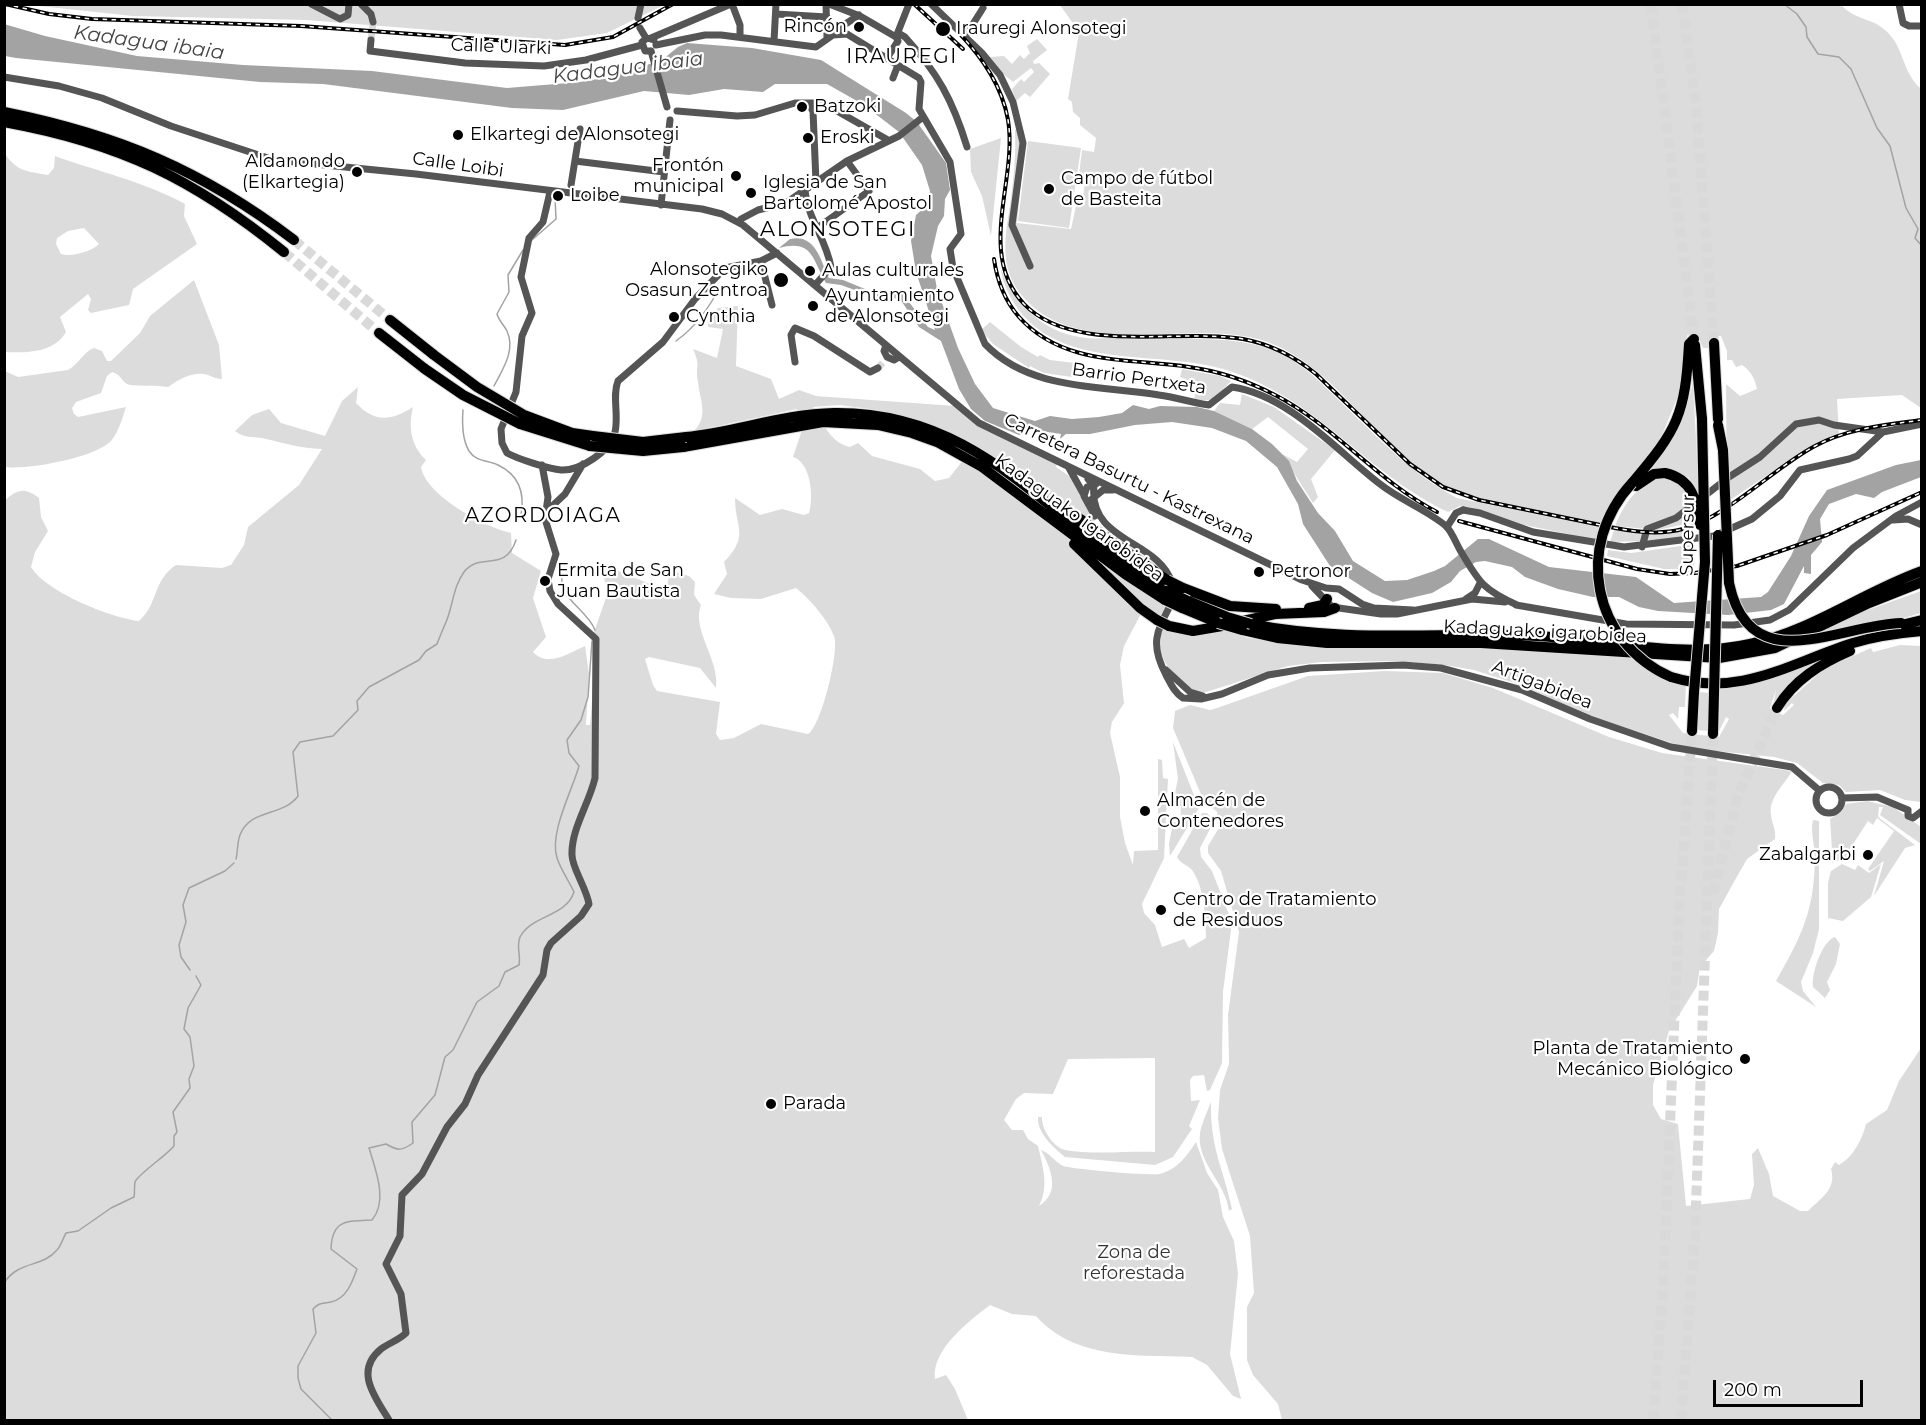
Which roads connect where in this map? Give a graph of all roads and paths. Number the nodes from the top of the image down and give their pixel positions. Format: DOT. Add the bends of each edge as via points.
graph roads {
  1 [pos="311,4"];
  2 [pos="349,4"];
  3 [pos="361,4"];
  4 [pos="641,4"];
  5 [pos="732,4"];
  6 [pos="776,4"];
  7 [pos="827,4"];
  8 [pos="909,4"];
  9 [pos="930,4"];
  10 [pos="1899,4"];
  11 [pos="982,8"];
  12 [pos="776,14"];
  13 [pos="860,15"];
  14 [pos="827,17"];
  15 [pos="638,18"];
  16 [pos="373,22"];
  17 [pos="843,26"];
  18 [pos="1922,26"];
  19 [pos="640,28"];
  20 [pos="847,34"];
  21 [pos="966,35"];
  22 [pos="827,36"];
  23 [pos="740,37"];
  24 [pos="896,37"];
  25 [pos="371,40"];
  26 [pos="646,41"];
  27 [pos="774,41"];
  28 [pos="653,51"];
  29 [pos="887,58"];
  30 [pos="898,65"];
  31 [pos="4,77"];
  32 [pos="893,78"];
  33 [pos="666,105"];
  34 [pos="811,107"];
  35 [pos="677,111"];
  36 [pos="4,112"];
  37 [pos="921,119"];
  38 [pos="670,120"];
  39 [pos="4,122"];
  40 [pos="580,129"];
  41 [pos="878,133"];
  42 [pos="888,140"];
  43 [pos="878,145"];
  44 [pos="967,147"];
  45 [pos="575,161"];
  46 [pos="847,161"];
  47 [pos="817,169"];
  48 [pos="664,172"];
  49 [pos="826,175"];
  50 [pos="816,182"];
  51 [pos="571,185"];
  52 [pos="805,191"];
  53 [pos="550,192"];
  54 [pos="662,196"];
  55 [pos="648,203"];
  56 [pos="661,205"];
  57 [pos="743,220"];
  58 [pos="817,228"];
  59 [pos="294,240"];
  60 [pos="284,252"];
  61 [pos="777,253"];
  62 [pos="761,261"];
  63 [pos="1030,266"];
  64 [pos="815,285"];
  65 [pos="771,305"];
  66 [pos="390,320"];
  67 [pos="380,333"];
  68 [pos="1714,343"];
  69 [pos="886,345"];
  70 [pos="899,357"];
  71 [pos="795,362"];
  72 [pos="878,368"];
  73 [pos="522,419"];
  74 [pos="1718,422"];
  75 [pos="1922,424"];
  76 [pos="1883,432"];
  77 [pos="684,442"];
  78 [pos="584,462"];
  79 [pos="542,465"];
  80 [pos="1068,466"];
  81 [pos="1093,484"];
  82 [pos="1634,484"];
  83 [pos="1115,490"];
  84 [pos="1084,496"];
  85 [pos="1092,499"];
  86 [pos="1922,502"];
  87 [pos="1914,506"];
  88 [pos="548,510"];
  89 [pos="1049,518"];
  90 [pos="1912,520"];
  91 [pos="1888,522"];
  92 [pos="1107,525"];
  93 [pos="1922,525"];
  94 [pos="1447,527"];
  95 [pos="1642,547"];
  96 [pos="1921,574"];
  97 [pos="1302,580"];
  98 [pos="1481,585"];
  99 [pos="1334,589"];
  100 [pos="1167,590"];
  101 [pos="1344,592"];
  102 [pos="1702,598"];
  103 [pos="1326,599"];
  104 [pos="1464,600"];
  105 [pos="1484,600"];
  106 [pos="1517,605"];
  107 [pos="1337,608"];
  108 [pos="1413,610"];
  109 [pos="1922,620"];
  110 [pos="1901,628"];
  111 [pos="1922,631"];
  112 [pos="1158,659"];
  113 [pos="1189,691"];
  114 [pos="1176,693"];
  115 [pos="1208,696"];
  116 [pos="1776,708"];
  117 [pos="1692,731"];
  118 [pos="1713,734"];
  119 [pos="1820,791"];
  120 [pos="1842,798"];
  121 [pos="1920,811"];
  122 [pos="389,1420"];
  1 -- 2 [label="street" via="340,19 348,15"];
  3 -- 16 [label="street"];
  4 -- 15 [label="street"];
  5 -- 23 [label="street"];
  5 -- 26 [label="street"];
  6 -- 12 [label="street"];
  7 -- 13 [label="street"];
  7 -- 14 [label="street"];
  8 -- 24 [label="street"];
  9 -- 21 [label="street"];
  10 -- 18 [label="street" via="1903,23"];
  11 -- 21 [label="street"];
  12 -- 14 [label="street"];
  12 -- 27 [label="street"];
  13 -- 17 [label="street"];
  13 -- 24 [label="street"];
  14 -- 22 [label="street"];
  17 -- 20 [label="street"];
  17 -- 22 [label="street"];
  19 -- 26 [label="street"];
  20 -- 22 [label="street"];
  20 -- 29 [label="street"];
  21 -- 63 [label="street" via="1000,75 1017,114 1023,159 1012,225"];
  22 -- 27 [label="street" via="816,47"];
  23 -- 27 [label="street"];
  23 -- 28 [label="street" via="705,35"];
  24 -- 29 [label="street" via="898,41"];
  24 -- 44 [label="street" via="905,37 943,84"];
  25 -- 26 [label="street, Calle Ularki" via="370,51 515,66 563,64"];
  26 -- 28 [label="street"];
  26 -- 28 [label="street" via="645,51"];
  28 -- 33 [label="street"];
  29 -- 30 [label="street"];
  30 -- 32 [label="street"];
  30 -- 37 [label="street" via="921,81"];
  31 -- 53 [label="street, Calle Loibi" via="102,98 274,160"];
  33 -- 35 [label="street"];
  33 -- 38 [label="street" via="664,115"];
  34 -- 35 [label="street" via="795,103 737,116"];
  34 -- 41 [label="street" via="819,103"];
  34 -- 47 [label="street"];
  35 -- 38 [label="street"];
  36 -- 59 [label="highway" via="66,124 182,168 230,195"];
  37 -- 42 [label="street"];
  37 -- 94 [label="street, Barrio Pertxeta" via="952,168 961,234 951,246 950,256 985,344 1003,360 1065,384 1209,405 1232,387 1261,396 1326,437 1379,484"];
  38 -- 48 [label="street"];
  39 -- 60 [label="highway" via="80,138 165,171 240,216"];
  40 -- 45 [label="street"];
  41 -- 42 [label="street"];
  41 -- 43 [label="street"];
  42 -- 43 [label="street"];
  43 -- 46 [label="street"];
  45 -- 48 [label="street"];
  45 -- 51 [label="street"];
  46 -- 49 [label="street"];
  46 -- 58 [label="street" via="868,191"];
  47 -- 49 [label="street"];
  47 -- 50 [label="street"];
  48 -- 54 [label="street"];
  49 -- 50 [label="street"];
  50 -- 52 [label="street"];
  52 -- 57 [label="street"];
  52 -- 58 [label="street" via="807,212"];
  53 -- 55 [label="street, Calle Loibi"];
  53 -- 79 [label="street" via="543,222 527,242 521,281 532,313 522,336 516,392 501,435 507,453"];
  54 -- 55 [label="street"];
  54 -- 56 [label="street"];
  55 -- 56 [label="street, Calle Loibi"];
  56 -- 57 [label="street, Calle Loibi" via="702,209"];
  57 -- 61 [label="street, Calle Loibi"];
  58 -- 64 [label="street" via="828,252 829,272"];
  61 -- 62 [label="street"];
  61 -- 64 [label="street, Calle Loibi"];
  62 -- 65 [label="street"];
  62 -- 78 [label="street" via="725,268 695,299 663,342 622,376 615,388 615,435"];
  64 -- 69 [label="street, Carretera Basurtu - Kastrexana"];
  66 -- 73 [label="highway, Kadaguako igarobidea, bridge"];
  67 -- 73 [label="highway, Kadaguako igarobidea, bridge" via="463,395"];
  68 -- 74 [label="highway, Supersur"];
  69 -- 70 [label="street, Carretera Basurtu - Kastrexana"];
  69 -- 70 [label="street" via="886,358"];
  70 -- 80 [label="street, Carretera Basurtu - Kastrexana" via="979,423"];
  71 -- 72 [label="street" via="791,334 795,328 870,372"];
  73 -- 77 [label="highway, Kadaguako igarobidea, bridge" via="592,441"];
  74 -- 110 [label="highway, bridge" via="1723,450 1729,583 1737,610 1746,621 1768,637 1794,643"];
  74 -- 118 [label="highway, Supersur, bridge"];
  75 -- 76 [label="street"];
  76 -- 95 [label="street" via="1857,456 1800,470 1780,496 1752,519 1714,536"];
  76 -- 95 [label="street" via="1818,420 1796,424 1760,457 1676,518 1647,529"];
  77 -- 89 [label="highway, Kadaguako igarobidea" via="824,422 878,425 912,433 958,453"];
  77 -- 100 [label="highway, Kadaguako igarobidea" via="802,416 862,414 926,427 979,451 1118,559"];
  78 -- 79 [label="street" via="569,469"];
  78 -- 88 [label="street" via="565,494"];
  79 -- 88 [label="street"];
  80 -- 81 [label="street"];
  80 -- 83 [label="street, Carretera Basurtu - Kastrexana"];
  80 -- 84 [label="street"];
  81 -- 83 [label="street"];
  81 -- 84 [label="street"];
  81 -- 85 [label="street"];
  82 -- 102 [label="highway, bridge" via="1665,473 1683,479 1694,495 1700,528"];
  82 -- 102 [label="highway, Supersur, bridge" via="1677,421 1686,391 1689,344 1694,339 1706,513"];
  82 -- 110 [label="highway, bridge" via="1609,530 1603,567 1607,594 1617,621 1630,639 1673,675 1720,680 1770,671"];
  83 -- 85 [label="street" via="1103,490"];
  83 -- 97 [label="street, Carretera Basurtu - Kastrexana"];
  84 -- 92 [label="street" via="1090,510"];
  85 -- 92 [label="street" via="1094,509"];
  86 -- 87 [label="street"];
  87 -- 90 [label="street" via="1910,512"];
  87 -- 91 [label="street"];
  88 -- 122 [label="street" via="545,519 556,554 548,579 550,591 558,604 596,639 595,778 571,855 589,904 551,943 543,975 477,1075 465,1104 447,1127 422,1174 402,1195 400,1236 386,1264 401,1294 406,1333 383,1347 371,1359 367,1371 368,1385"];
  89 -- 100 [label="highway, Kadaguako igarobidea" via="1125,574"];
  89 -- 107 [label="highway, bridge" via="1140,608 1169,626 1211,629 1264,615"];
  90 -- 91 [label="street"];
  90 -- 93 [label="street"];
  91 -- 106 [label="street" via="1789,610 1770,620 1734,625 1626,624"];
  92 -- 112 [label="street" via="1169,574 1173,599 1158,628"];
  94 -- 95 [label="street, bridge" via="1456,513 1463,510 1533,532"];
  94 -- 98 [label="street"];
  96 -- 100 [label="highway, Kadaguako igarobidea, bridge" via="1886,585 1789,633 1725,648 1537,636 1303,633 1246,627 1223,620 1185,604"];
  97 -- 99 [label="street"];
  97 -- 103 [label="street"];
  98 -- 104 [label="street"];
  98 -- 105 [label="street"];
  98 -- 106 [label="street"];
  99 -- 101 [label="street"];
  99 -- 103 [label="street"];
  100 -- 103 [label="highway, bridge" via="1183,588 1216,603 1249,608 1303,609 1320,606"];
  101 -- 107 [label="street" via="1346,601"];
  101 -- 108 [label="street" via="1374,608"];
  102 -- 117 [label="highway, Supersur, bridge"];
  103 -- 107 [label="street"];
  104 -- 105 [label="street"];
  104 -- 108 [label="street"];
  105 -- 106 [label="street"];
  107 -- 108 [label="street" via="1381,614"];
  109 -- 110 [label="highway"];
  110 -- 111 [label="highway"];
  110 -- 116 [label="highway" via="1809,672"];
  112 -- 113 [label="street"];
  112 -- 114 [label="street"];
  113 -- 114 [label="street"];
  113 -- 115 [label="street"];
  114 -- 115 [label="street" via="1190,699"];
  115 -- 119 [label="street, Artigabidea" via="1268,675 1310,668 1441,668 1522,690 1671,747 1792,767"];
  119 -- 120 [label="street" via="1827,787 1835,789"];
  119 -- 120 [label="street" via="1817,803 1826,812 1838,810"];
  120 -- 121 [label="street" via="1877,797 1908,810 1911,818"];
}
